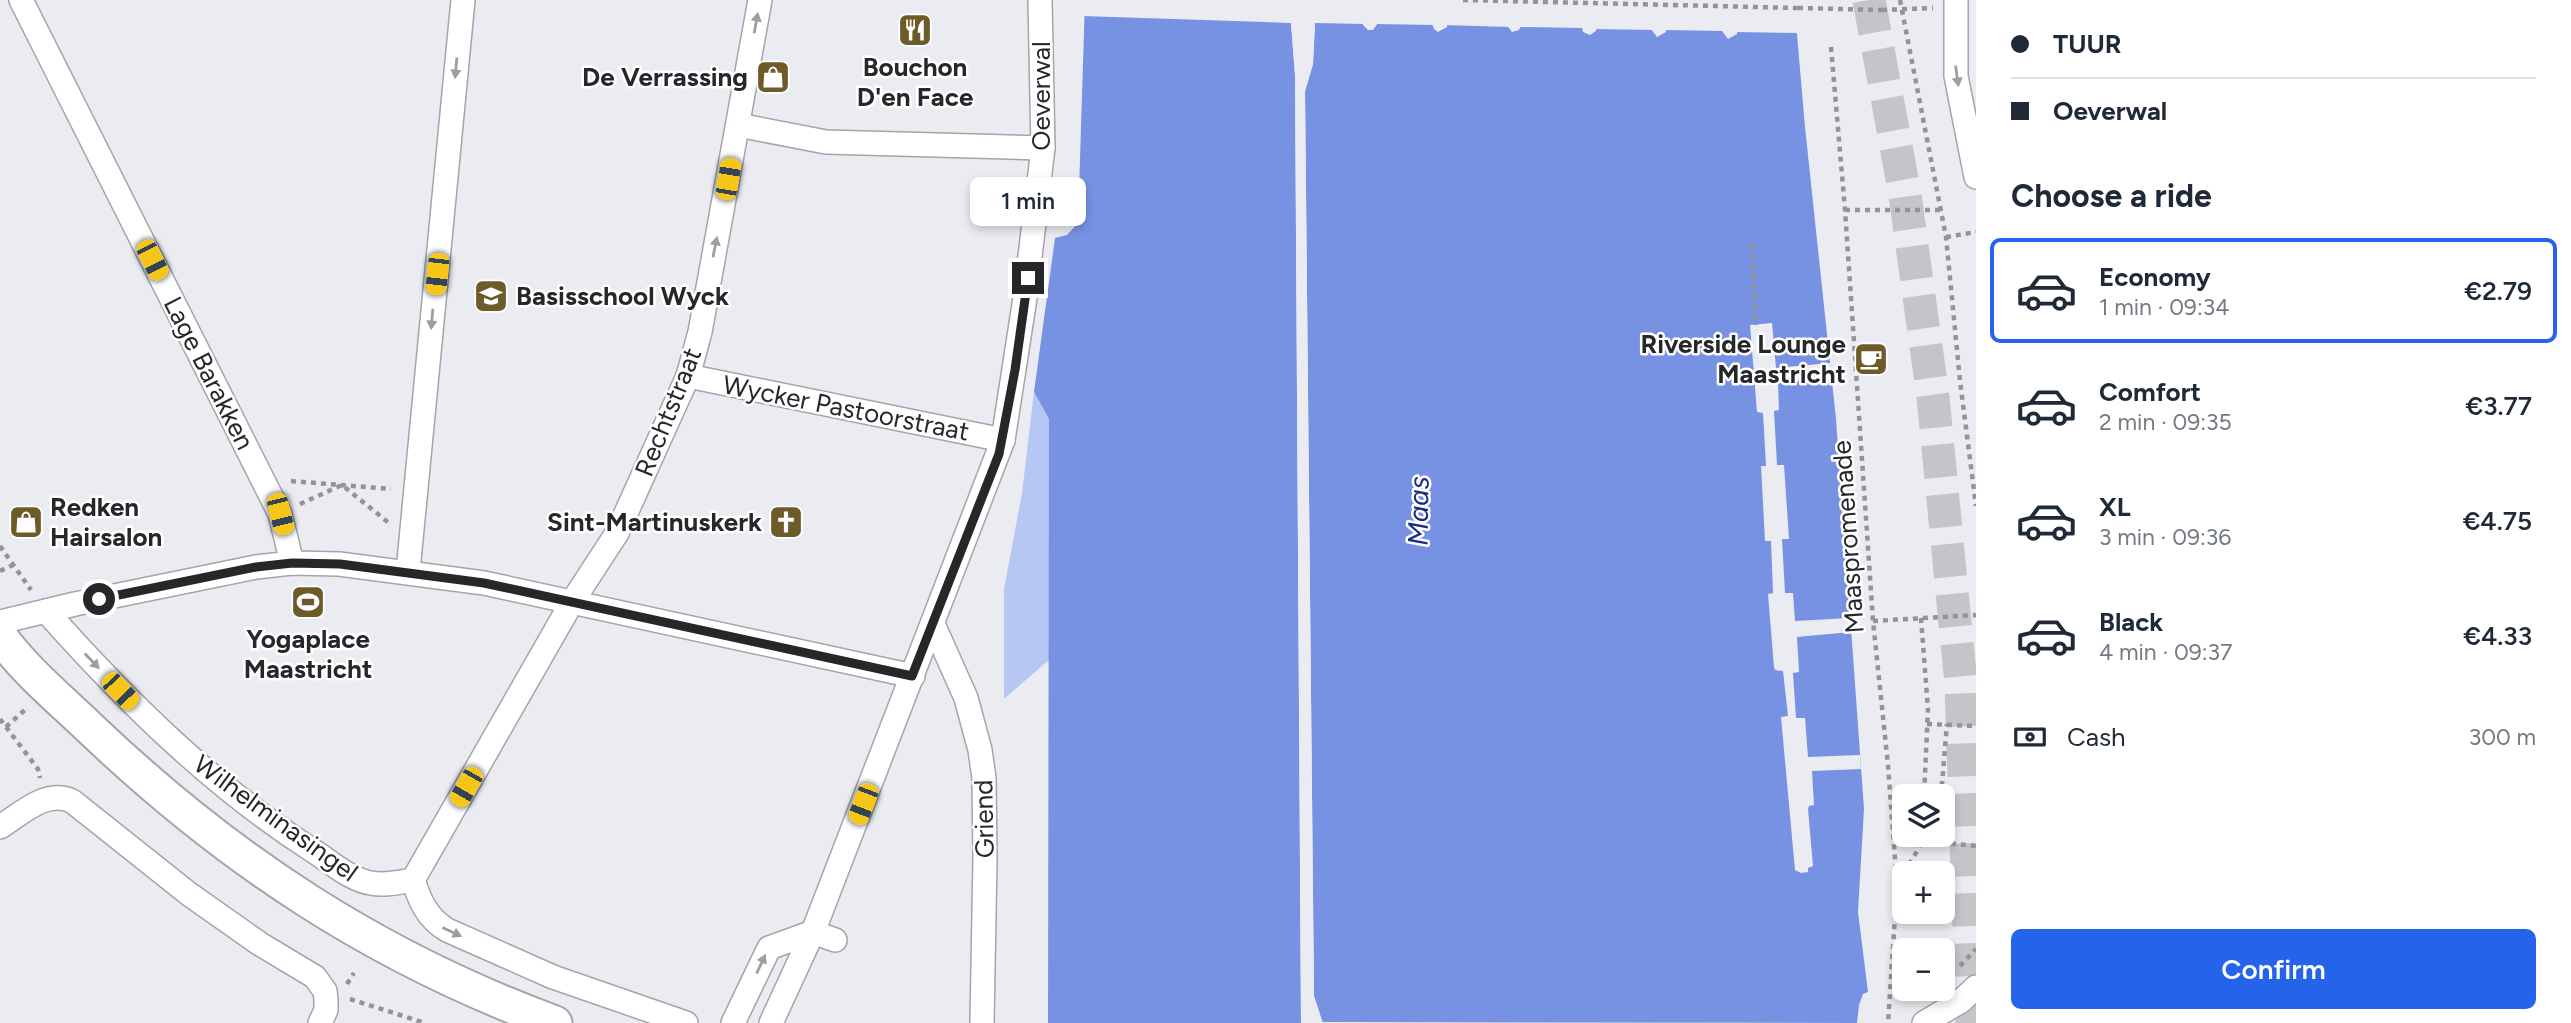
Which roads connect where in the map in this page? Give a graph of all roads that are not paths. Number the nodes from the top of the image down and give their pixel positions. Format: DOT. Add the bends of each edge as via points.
graph roads {
  1 [pos="21,0"];
  2 [pos="463,0"];
  3 [pos="760,0"];
  4 [pos="1040,0"];
  5 [pos="1962,5"];
  6 [pos="738,125"];
  7 [pos="1043,148"];
  8 [pos="1976,177"];
  9 [pos="688,376"];
  10 [pos="1003,440"];
  11 [pos="292,563"];
  12 [pos="408,571"];
  13 [pos="572,602"];
  14 [pos="46,611"];
  15 [pos="0,622"];
  16 [pos="933,624"];
  17 [pos="0,636"];
  18 [pos="912,676"];
  19 [pos="0,827"];
  20 [pos="413,880"];
  21 [pos="813,932"];
  22 [pos="835,940"];
  23 [pos="1976,988"];
  24 [pos="1926,1022"];
  25 [pos="320,1023"];
  26 [pos="555,1023"];
  27 [pos="686,1023"];
  28 [pos="733,1023"];
  29 [pos="771,1023"];
  30 [pos="982,1023"];
  1 -- 11 [label="street, Lage Barakken" via="280,514"];
  2 -- 12 [label="street, one-way"];
  6 -- 3 [label="street, Rechtstraat, one-way"];
  4 -- 7 [label="street, Oeverwal"];
  5 -- 8 [label="street, one-way" via="1956,76"];
  6 -- 7 [label="street" via="826,142"];
  9 -- 6 [label="street, Rechtstraat, one-way"];
  7 -- 10 [label="street, Oeverwal"];
  9 -- 10 [label="street, Wycker Pastoorstraat"];
  9 -- 13 [label="street, Rechtstraat" via="617,533"];
  10 -- 16 [label="street, Oeverwal"];
  11 -- 12 [label="street"];
  11 -- 14 [label="street"];
  12 -- 13 [label="street"];
  13 -- 18 [label="street"];
  13 -- 20 [label="street, Rechtstraat"];
  14 -- 15 [label="street"];
  14 -- 20 [label="street, Wilhelminasingel, one-way" via="133,704 239,798 360,880 379,884"];
  16 -- 18 [label="street, Oeverwal"];
  16 -- 30 [label="street, Griend" via="966,698 981,750 985,858"];
  17 -- 26 [label="street, Wilhelminasingel" via="42,683 160,793 286,889 429,971"];
  18 -- 21 [label="street, Oeverwal"];
  19 -- 25 [label="street" via="53,798 76,803 209,908 315,977 326,1000"];
  20 -- 27 [label="street, one-way" via="425,911 447,930 553,976"];
  21 -- 22 [label="street"];
  28 -- 21 [label="street, one-way" via="769,948"];
  21 -- 29 [label="street, Oeverwal"];
  23 -- 24 [label="street"];
}
